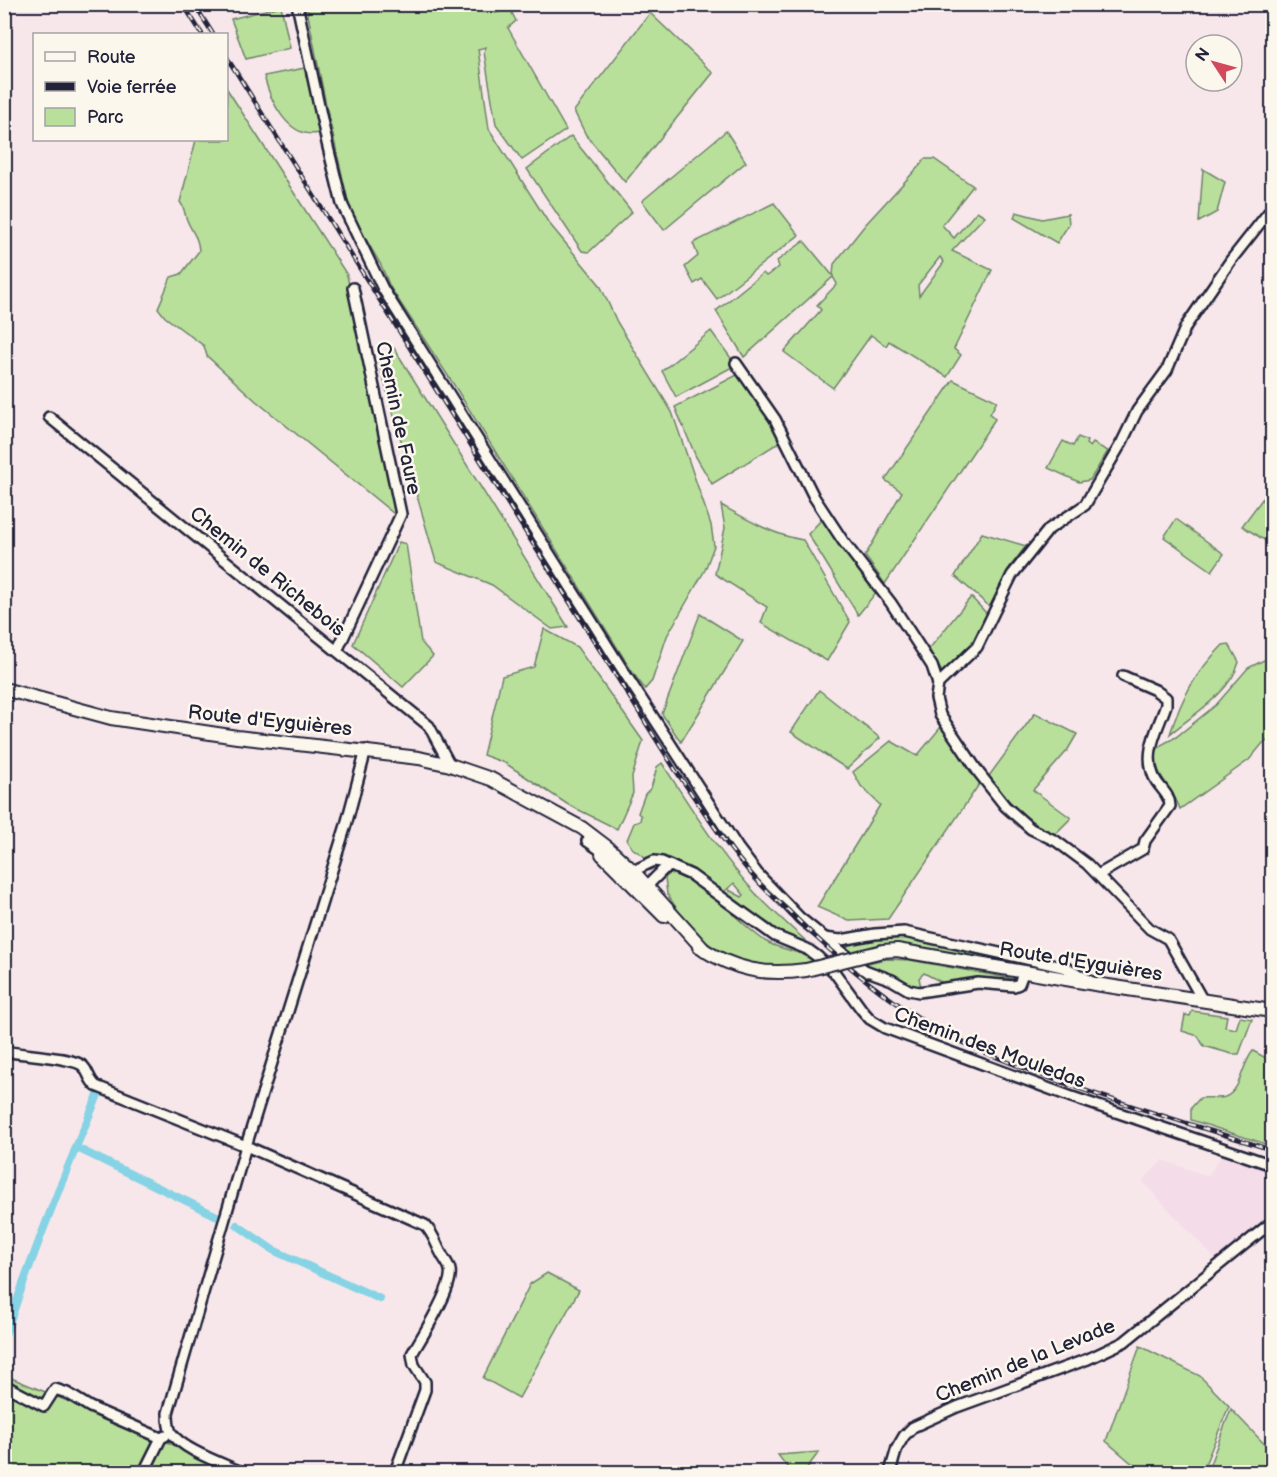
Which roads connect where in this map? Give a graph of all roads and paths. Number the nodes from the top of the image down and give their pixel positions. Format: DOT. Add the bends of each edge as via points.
graph roads {
  1 [pos="297,4"];
  2 [pos="1272,208"];
  3 [pos="353,288"];
  4 [pos="736,363"];
  5 [pos="49,417"];
  6 [pos="337,651"];
  7 [pos="1123,676"];
  8 [pos="938,684"];
  9 [pos="4,689"];
  10 [pos="366,750"];
  11 [pos="450,765"];
  12 [pos="529,798"];
  13 [pos="670,866"];
  14 [pos="1098,875"];
  15 [pos="640,883"];
  16 [pos="824,938"];
  17 [pos="1024,971"];
  18 [pos="1095,984"];
  19 [pos="1203,1001"];
  20 [pos="1272,1011"];
  21 [pos="4,1051"];
  22 [pos="246,1146"];
  23 [pos="1272,1165"];
  24 [pos="1272,1222"];
  25 [pos="4,1384"];
  26 [pos="171,1432"];
  27 [pos="161,1438"];
  28 [pos="144,1473"];
  29 [pos="241,1473"];
  30 [pos="395,1473"];
  31 [pos="890,1473"];
  1 -- 16 [label="street" via="342,204 383,289 738,848 757,873"];
  2 -- 8 [label="street" via="1186,326 1167,370 1137,411 1085,505 1049,529 1012,575 977,647"];
  3 -- 6 [label="street, Chemin de Faure" via="401,514"];
  4 -- 8 [label="street" via="776,419 814,497 891,603 932,666"];
  5 -- 6 [label="street, Chemin de Richebois"];
  6 -- 11 [label="street, Chemin de Richebois" via="429,726"];
  7 -- 14 [label="street" via="1166,698 1149,754 1154,777 1170,806 1143,849"];
  8 -- 14 [label="street" via="940,715 1005,806"];
  9 -- 10 [label="main road, Route d'Eyguières" via="142,724"];
  10 -- 11 [label="main road, Route d'Eyguières"];
  10 -- 22 [label="street"];
  11 -- 12 [label="main road, Route d'Eyguières"];
  12 -- 15 [label="main road, Route d'Eyguières"];
  12 -- 15 [label="main road, Route d'Eyguières" via="582,828"];
  13 -- 15 [label="street"];
  13 -- 15 [label="street, Chemin des Mouledas" via="652,862"];
  13 -- 23 [label="street, Chemin des Mouledas" via="691,875 775,936 818,957 870,1019 885,1028"];
  14 -- 19 [label="street" via="1150,929 1168,939"];
  15 -- 17 [label="main road, Route d'Eyguières, bridge" via="688,939 723,961 764,973 806,970 897,950"];
  16 -- 17 [label="street" via="850,963 919,992 978,983 1014,986 1019,984"];
  16 -- 18 [label="street" via="841,940 904,932 1067,968"];
  17 -- 18 [label="main road, Route d'Eyguières"];
  18 -- 19 [label="main road, Route d'Eyguières"];
  19 -- 20 [label="main road, Route d'Eyguières"];
  21 -- 22 [label="street" via="75,1061 85,1068 96,1086"];
  22 -- 26 [label="street" via="172,1397 168,1413"];
  22 -- 30 [label="street" via="425,1225 450,1269 427,1332 412,1354 425,1382 424,1390"];
  24 -- 31 [label="street, Chemin de la Levade" via="1124,1342 913,1427 897,1448"];
  25 -- 27 [label="street" via="44,1406 55,1389 67,1393"];
  26 -- 27 [label="street"];
  26 -- 29 [label="street" via="184,1444"];
  27 -- 28 [label="street"];
}
